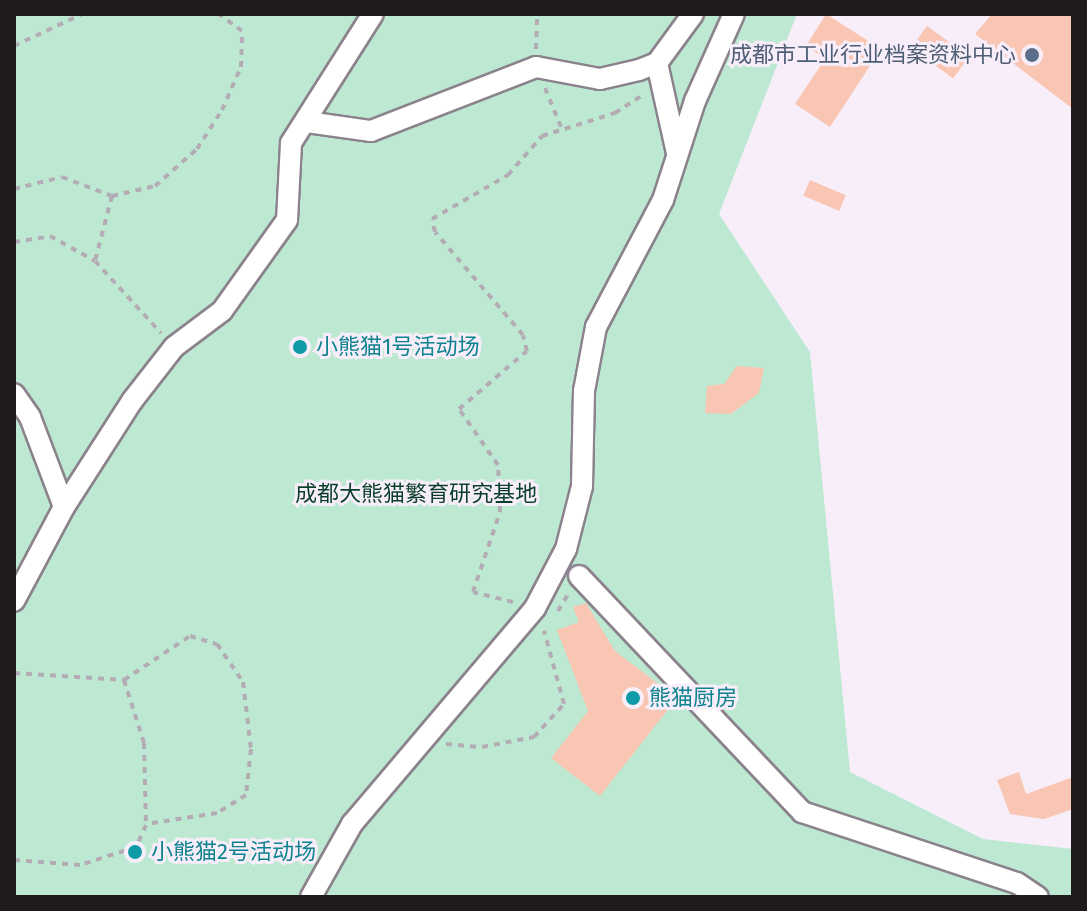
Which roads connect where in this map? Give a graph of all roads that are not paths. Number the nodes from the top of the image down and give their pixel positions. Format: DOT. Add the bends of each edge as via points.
graph roads {
  1 [pos="373,14"];
  2 [pos="693,14"];
  3 [pos="734,14"];
  4 [pos="659,73"];
  5 [pos="307,122"];
  6 [pos="677,153"];
  7 [pos="14,394"];
  8 [pos="64,507"];
  9 [pos="579,576"];
  10 [pos="14,601"];
  11 [pos="311,897"];
  12 [pos="1038,897"];
  1 -- 5 [label="lane"];
  2 -- 4 [label="lane"];
  3 -- 6 [label="lane"];
  4 -- 5 [label="lane" via="600,79 536,67 371,131"];
  4 -- 6 [label="lane"];
  5 -- 8 [label="lane" via="291,143 287,220 222,311 174,347"];
  6 -- 11 [label="lane" via="663,200 596,327 584,391 582,486 566,549 535,608 352,824"];
  7 -- 8 [label="lane" via="30,417"];
  8 -- 10 [label="lane"];
  9 -- 12 [label="lane" via="802,812 1017,883"];
}
